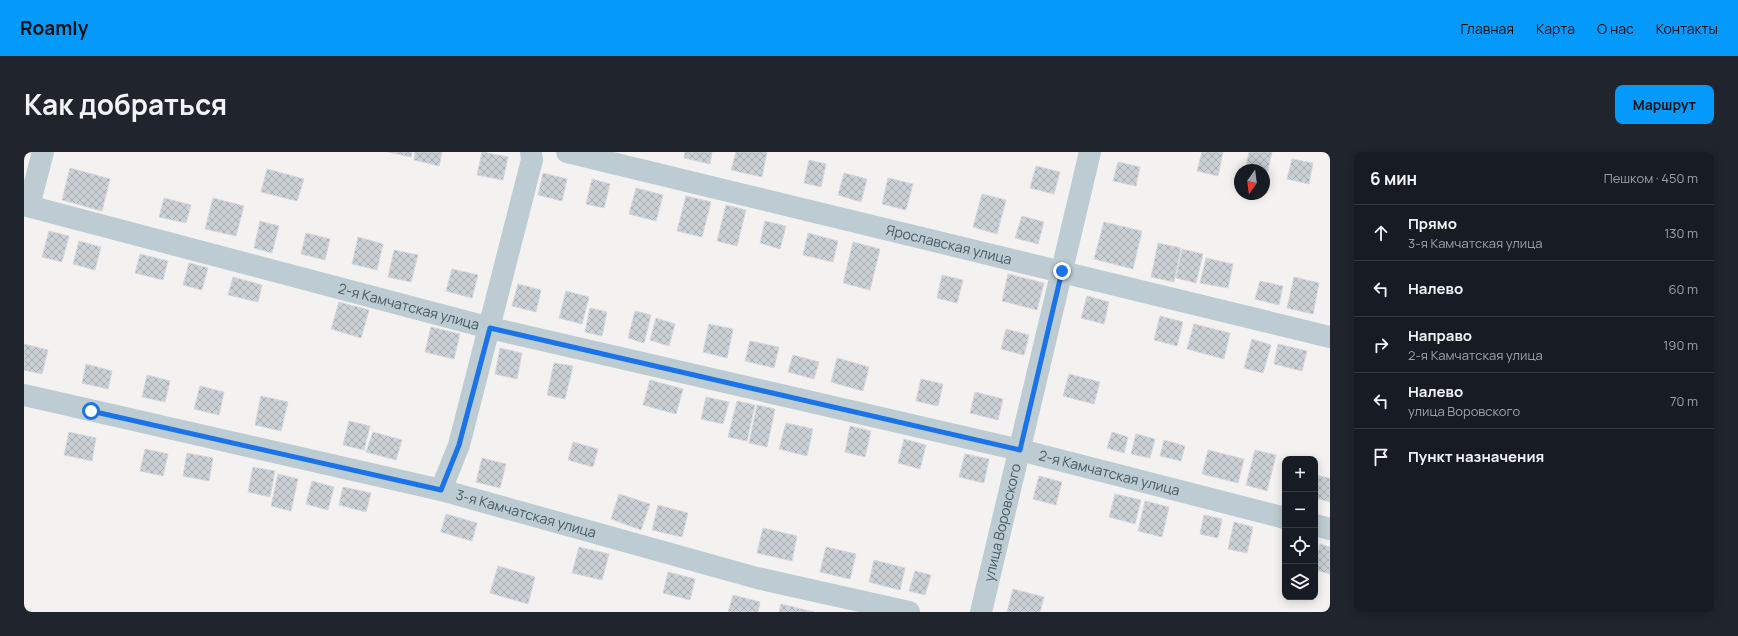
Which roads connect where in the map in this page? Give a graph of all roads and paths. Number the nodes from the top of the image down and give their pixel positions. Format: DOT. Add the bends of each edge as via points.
graph roads {
  1 [pos="43,152"];
  2 [pos="531,152"];
  3 [pos="567,152"];
  4 [pos="1090,152"];
  5 [pos="27,206"];
  6 [pos="1062,271"];
  7 [pos="490,328"];
  8 [pos="1330,337"];
  9 [pos="24,395"];
  10 [pos="1020,450"];
  11 [pos="441,490"];
  12 [pos="1282,517"];
  13 [pos="1318,526"];
  14 [pos="1330,529"];
  15 [pos="909,612"];
  16 [pos="981,612"];
  1 -- 5 [label="street"];
  2 -- 7 [label="street" via="532,160"];
  3 -- 6 [label="street, Ярославская улица"];
  4 -- 6 [label="street, улица Воровского"];
  5 -- 7 [label="street, 2-я Камчатская улица"];
  6 -- 8 [label="street, Ярославская улица"];
  6 -- 10 [label="street, улица Воровского"];
  7 -- 10 [label="street, 2-я Камчатская улица"];
  7 -- 11 [label="street" via="459,445"];
  9 -- 11 [label="street, 3-я Камчатская улица"];
  10 -- 12 [label="street, 2-я Камчатская улица"];
  10 -- 16 [label="street, улица Воровского"];
  11 -- 15 [label="street, 3-я Камчатская улица" via="757,578"];
  13 -- 14 [label="street"];
}
